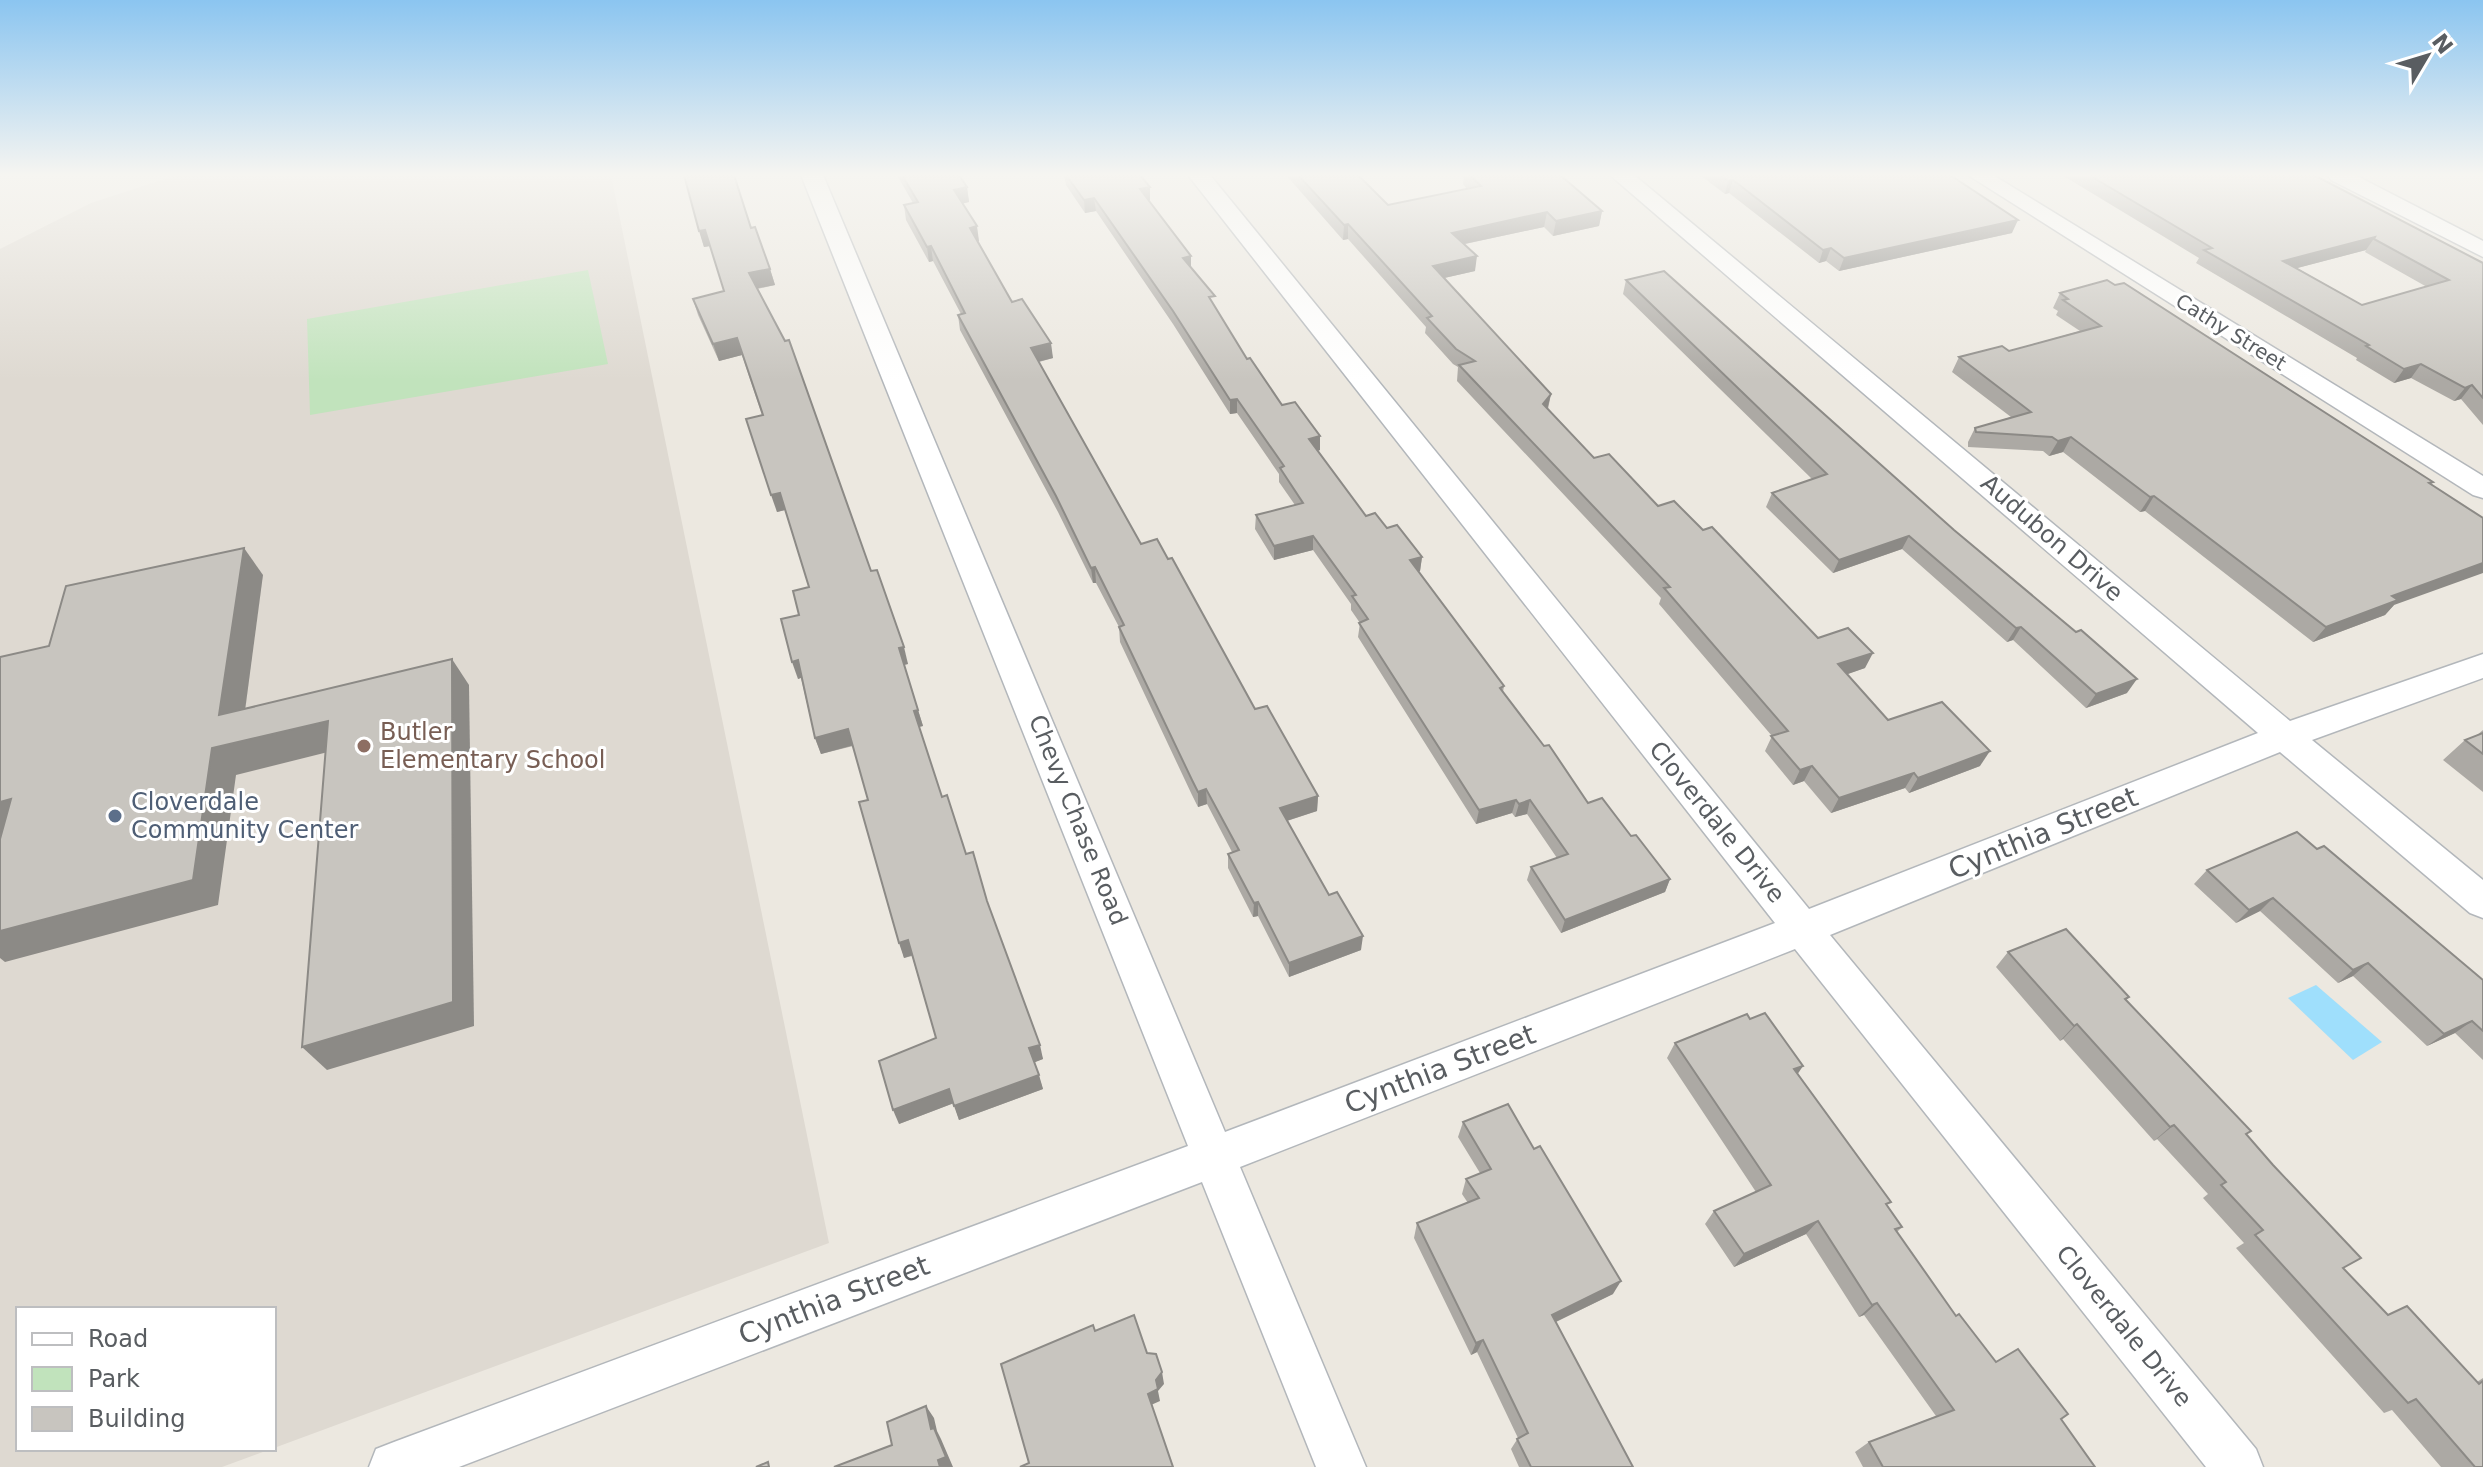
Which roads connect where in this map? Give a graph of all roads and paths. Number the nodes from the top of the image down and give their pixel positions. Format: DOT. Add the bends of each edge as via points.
graph roads {
  1 [pos="840,243"];
  2 [pos="1254,243"];
  3 [pos="1704,243"];
  4 [pos="2089,243"];
  5 [pos="2483,489"];
  6 [pos="2483,666"];
  7 [pos="2283,737"];
  8 [pos="2483,902"];
  9 [pos="1802,929"];
  10 [pos="1216,1156"];
  11 [pos="444,1458"];
  12 [pos="394,1467"];
  13 [pos="1341,1467"];
  14 [pos="2238,1467"];
  1 -- 10 [label="street, Chevy Chase Road"];
  2 -- 9 [label="street, Cloverdale Drive"];
  3 -- 7 [label="street, Audubon Drive"];
  4 -- 5 [label="street, Cathy Street"];
  6 -- 7 [label="street, Cynthia Street"];
  7 -- 8 [label="street, Audubon Drive"];
  7 -- 9 [label="street, Cynthia Street"];
  9 -- 10 [label="street, Cynthia Street"];
  9 -- 14 [label="street, Cloverdale Drive"];
  10 -- 11 [label="street, Cynthia Street"];
  10 -- 13 [label="street, Chevy Chase Road"];
  11 -- 12 [label="street, Cynthia Street"];
}
